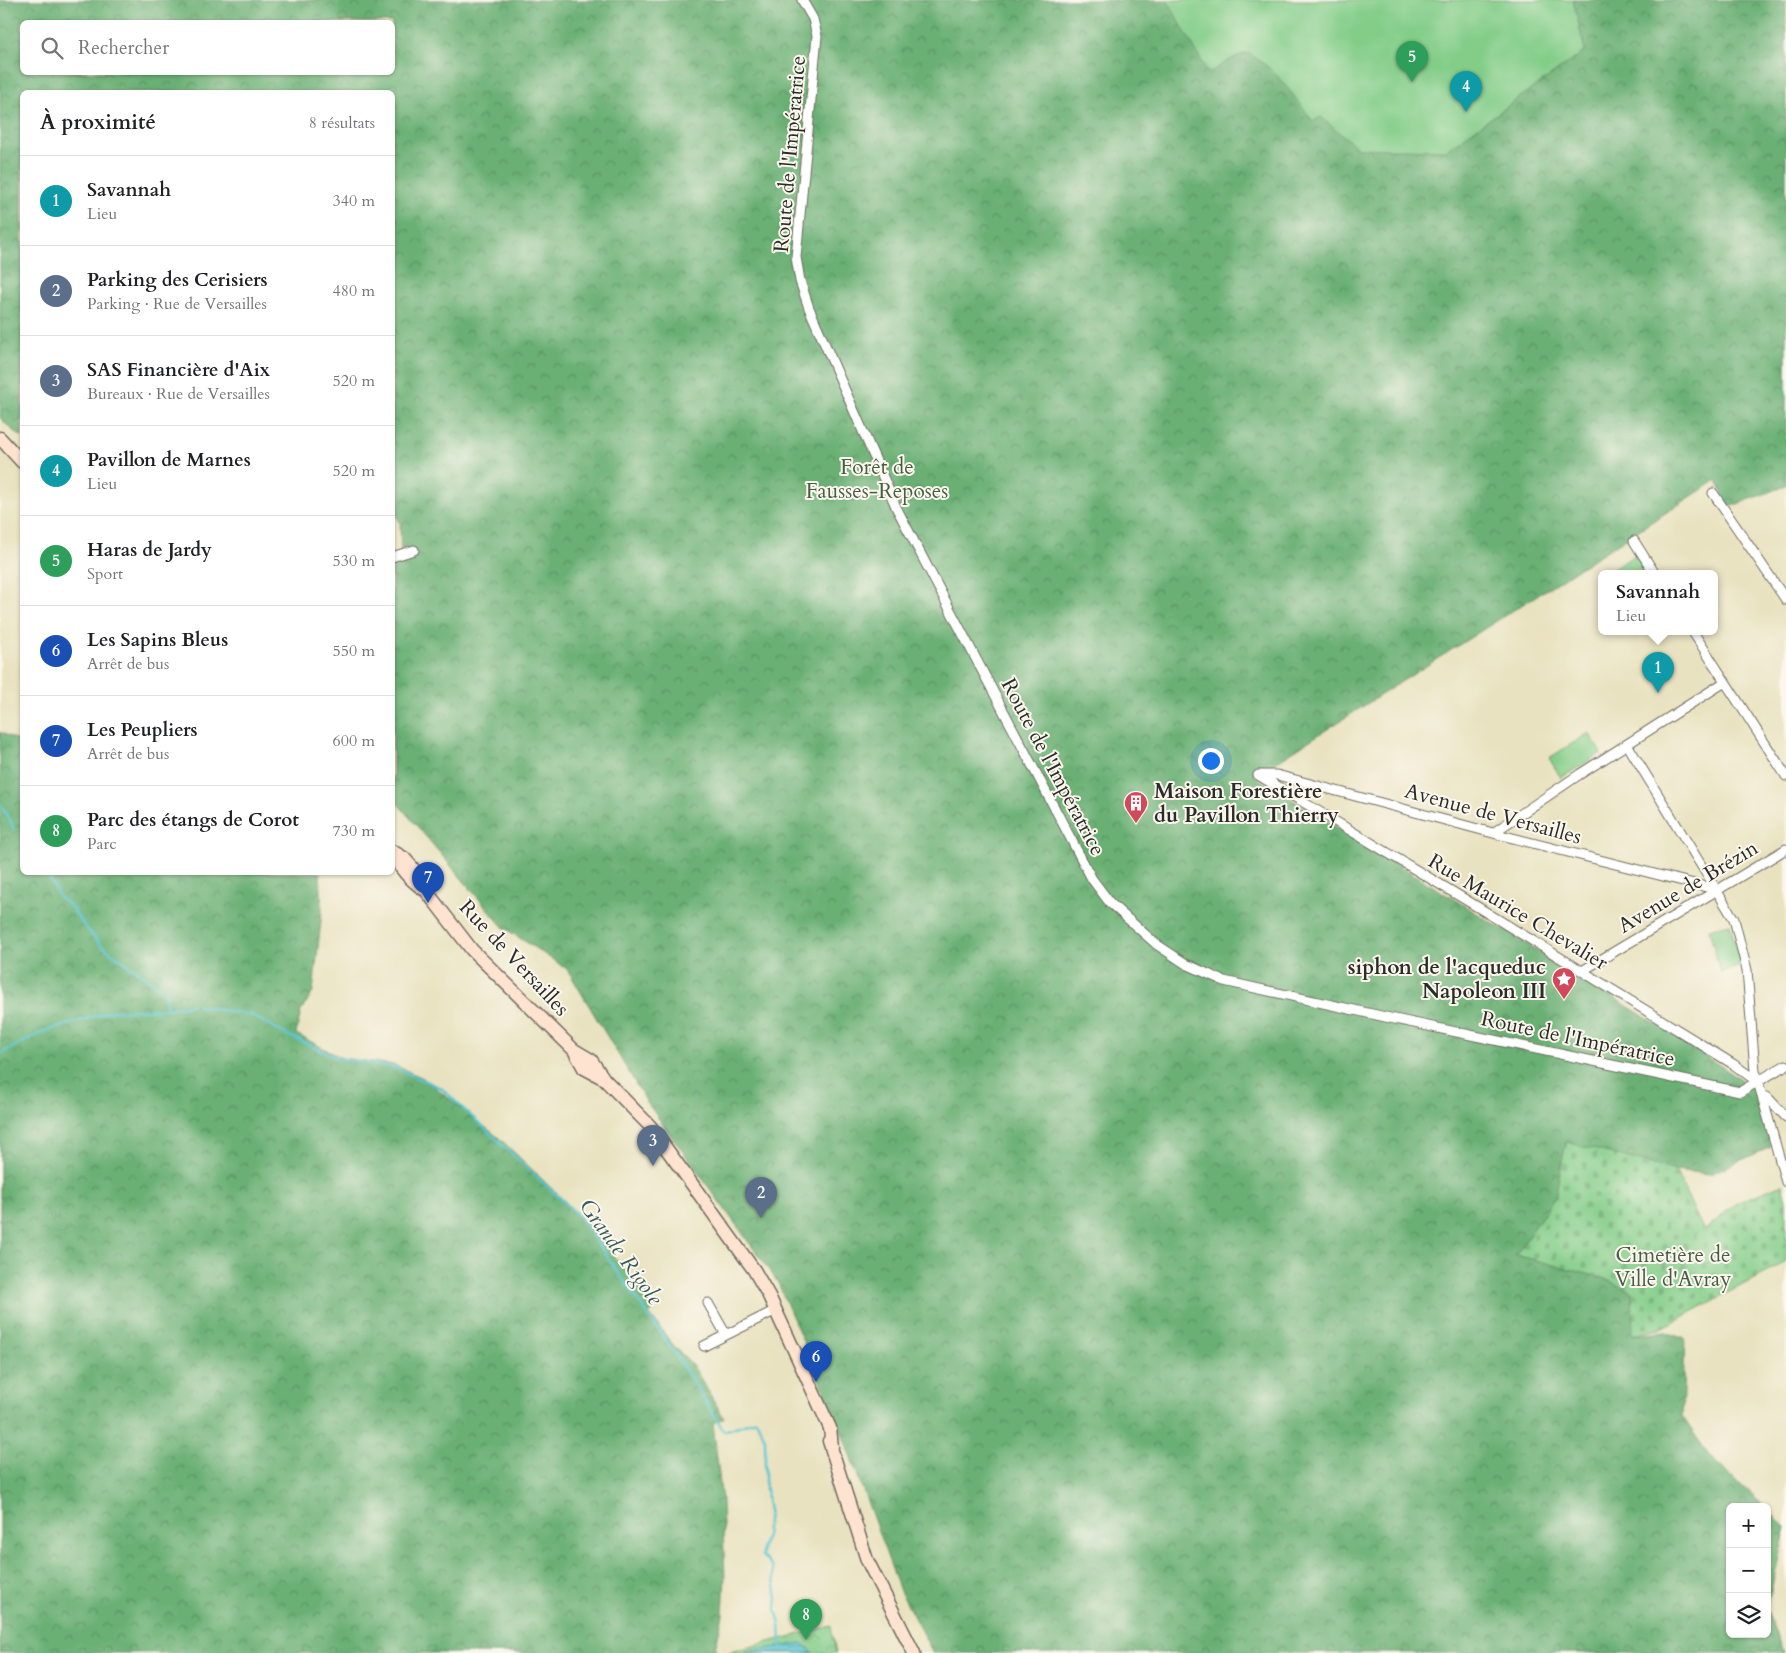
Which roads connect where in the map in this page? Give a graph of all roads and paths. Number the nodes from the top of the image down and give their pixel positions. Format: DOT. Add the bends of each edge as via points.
graph roads {
  1 [pos="802,0"];
  2 [pos="0,438"];
  3 [pos="20,460"];
  4 [pos="1713,492"];
  5 [pos="1634,541"];
  6 [pos="414,550"];
  7 [pos="395,556"];
  8 [pos="1652,570"];
  9 [pos="1786,600"];
  10 [pos="1694,635"];
  11 [pos="1725,682"];
  12 [pos="1627,744"];
  13 [pos="1258,776"];
  14 [pos="1786,776"];
  15 [pos="1493,833"];
  16 [pos="1786,849"];
  17 [pos="395,857"];
  18 [pos="1718,890"];
  19 [pos="1582,971"];
  20 [pos="1786,1065"];
  21 [pos="1758,1082"];
  22 [pos="1763,1098"];
  23 [pos="1786,1117"];
  24 [pos="1786,1182"];
  25 [pos="708,1303"];
  26 [pos="776,1310"];
  27 [pos="726,1335"];
  28 [pos="704,1346"];
  29 [pos="914,1653"];
  1 -- 21 [label="street, Route de l'Impératrice" via="813,19 817,36 796,257 806,299 897,509 1092,879 1106,898 1156,944 1186,964 1224,981 1740,1092"];
  2 -- 3 [label="main road"];
  4 -- 9 [label="street"];
  5 -- 8 [label="street"];
  6 -- 7 [label="street"];
  10 -- 11 [label="street"];
  11 -- 12 [label="street"];
  11 -- 14 [label="street"];
  12 -- 15 [label="street"];
  12 -- 18 [label="street"];
  13 -- 15 [label="street, Avenue de Versailles" via="1277,775"];
  13 -- 19 [label="street, Rue Maurice Chevalier"];
  15 -- 18 [label="street, Avenue de Versailles"];
  16 -- 18 [label="street, Avenue de Brézin"];
  17 -- 26 [label="main road, Rue de Versailles" via="410,879 427,892 472,950 574,1050 584,1068 604,1079 650,1126 754,1270"];
  18 -- 19 [label="street, Avenue de Brézin"];
  18 -- 21 [label="street" via="1734,919 1747,970"];
  19 -- 21 [label="street, Rue Maurice Chevalier"];
  20 -- 21 [label="street"];
  21 -- 22 [label="street"];
  22 -- 23 [label="street" via="1772,1101"];
  22 -- 24 [label="street"];
  25 -- 27 [label="street"];
  26 -- 27 [label="street"];
  26 -- 29 [label="main road, Rue de Versailles" via="830,1428 832,1447 867,1560"];
  27 -- 28 [label="street"];
}
